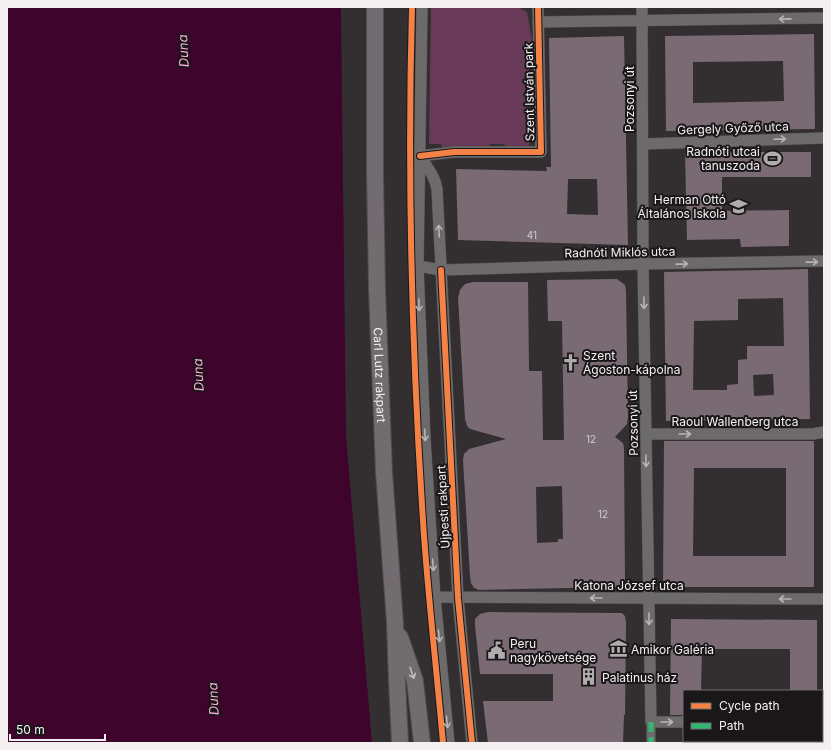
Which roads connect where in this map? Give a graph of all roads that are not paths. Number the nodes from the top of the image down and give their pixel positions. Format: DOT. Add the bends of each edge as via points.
graph roads {
  1 [pos="375,7"];
  2 [pos="422,7"];
  3 [pos="538,7"];
  4 [pos="642,7"];
  5 [pos="824,18"];
  6 [pos="642,21"];
  7 [pos="538,22"];
  8 [pos="824,138"];
  9 [pos="643,144"];
  10 [pos="420,156"];
  11 [pos="824,261"];
  12 [pos="644,264"];
  13 [pos="418,266"];
  14 [pos="441,270"];
  15 [pos="824,432"];
  16 [pos="646,434"];
  17 [pos="435,598"];
  18 [pos="458,598"];
  19 [pos="649,598"];
  20 [pos="824,599"];
  21 [pos="395,623"];
  22 [pos="651,722"];
  23 [pos="683,722"];
  24 [pos="400,743"];
  25 [pos="422,743"];
  26 [pos="449,743"];
  27 [pos="472,743"];
  28 [pos="651,743"];
  1 -- 21 [label="main road, Carl Lutz rakpart" via="374,172 377,289 384,472"];
  2 -- 10 [label="street, Újpesti rakpart"];
  3 -- 7 [label="street, Szent István park"];
  4 -- 6 [label="street, Pozsonyi út"];
  5 -- 6 [label="street, one-way"];
  6 -- 7 [label="street"];
  6 -- 9 [label="street, Pozsonyi út"];
  7 -- 10 [label="street, Szent István park" via="541,152 454,152"];
  9 -- 8 [label="street, Gergely Győző utca, one-way"];
  9 -- 12 [label="street, Pozsonyi út"];
  10 -- 13 [label="street, Újpesti rakpart"];
  14 -- 10 [label="street, Újpesti rakpart, one-way" via="436,181"];
  12 -- 11 [label="street, Radnóti Miklós utca, one-way"];
  12 -- 14 [label="street, Radnóti Miklós utca"];
  12 -- 16 [label="street, Pozsonyi út, one-way"];
  13 -- 14 [label="street, Radnóti Miklós utca"];
  13 -- 17 [label="street, Újpesti rakpart, one-way"];
  14 -- 18 [label="street, Újpesti rakpart"];
  16 -- 15 [label="street, Raoul Wallenberg utca, one-way"];
  16 -- 19 [label="street, Pozsonyi út, one-way"];
  17 -- 18 [label="street, Katona József utca"];
  17 -- 26 [label="street, Újpesti rakpart, one-way"];
  19 -- 18 [label="street, Katona József utca, one-way"];
  18 -- 27 [label="street, Újpesti rakpart"];
  20 -- 19 [label="street, Katona József utca, one-way"];
  19 -- 22 [label="street, Pozsonyi út, one-way"];
  21 -- 24 [label="main road, Carl Lutz rakpart"];
  21 -- 25 [label="main road, one-way" via="415,681"];
  22 -- 23 [label="street, one-way"];
  22 -- 28 [label="street, Pozsonyi út"];
}
